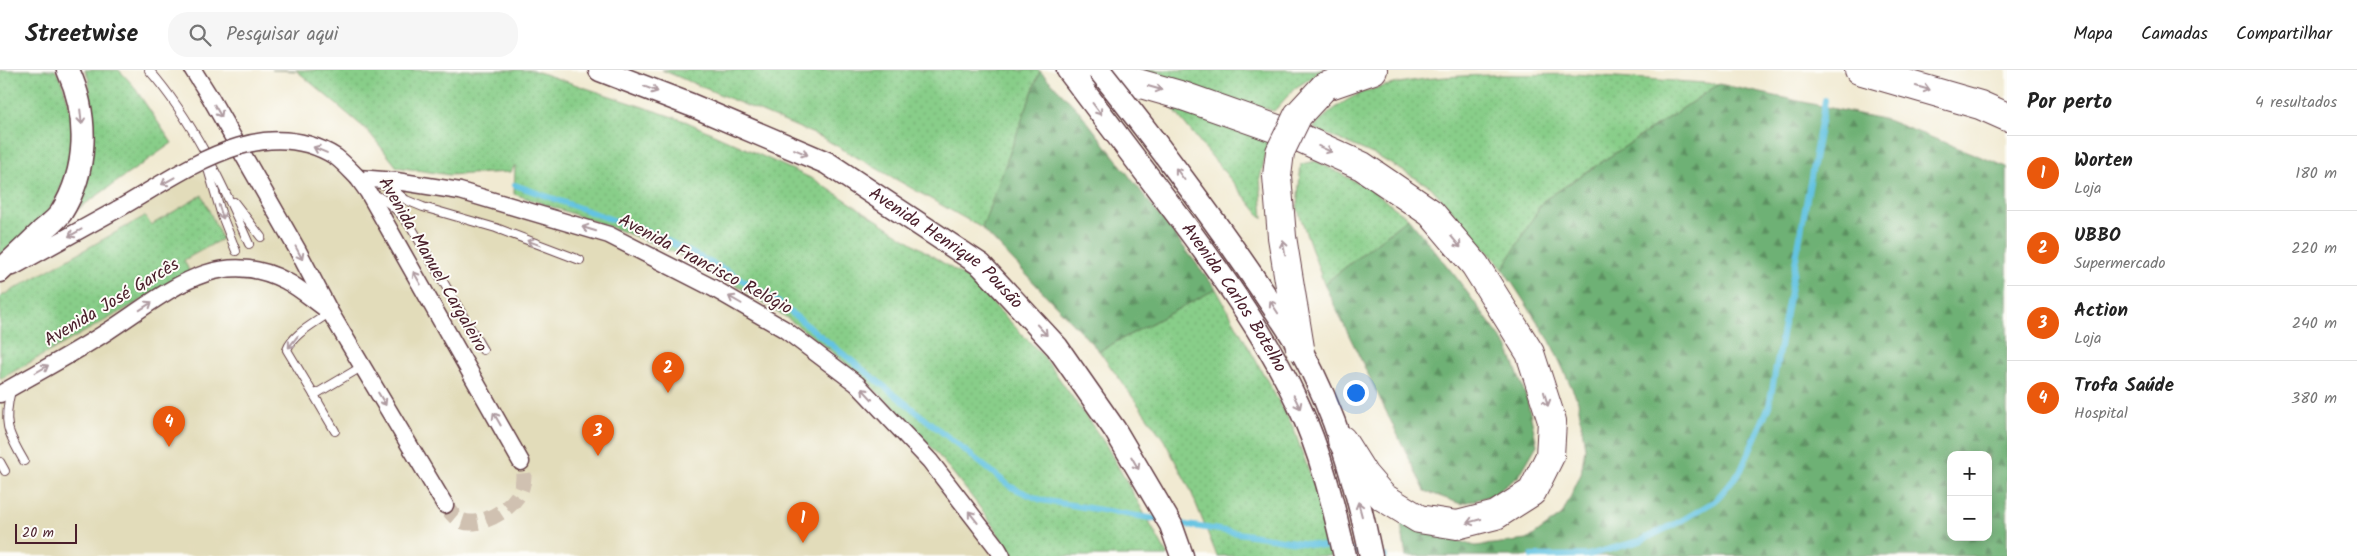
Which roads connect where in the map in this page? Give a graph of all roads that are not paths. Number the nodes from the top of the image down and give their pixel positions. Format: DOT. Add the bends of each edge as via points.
graph roads {
  1 [pos="68,70"];
  2 [pos="149,70"];
  3 [pos="193,70"];
  4 [pos="1068,70"];
  5 [pos="1092,70"];
  6 [pos="1099,70"];
  7 [pos="1373,70"];
  8 [pos="1859,70"];
  9 [pos="602,71"];
  10 [pos="2007,117"];
  11 [pos="202,148"];
  12 [pos="358,178"];
  13 [pos="381,180"];
  14 [pos="225,190"];
  15 [pos="368,192"];
  16 [pos="261,237"];
  17 [pos="249,244"];
  18 [pos="236,251"];
  19 [pos="580,260"];
  20 [pos="0,272"];
  21 [pos="330,312"];
  22 [pos="1300,348"];
  23 [pos="483,350"];
  24 [pos="363,366"];
  25 [pos="6,390"];
  26 [pos="314,394"];
  27 [pos="335,431"];
  28 [pos="1342,440"];
  29 [pos="24,460"];
  30 [pos="0,462"];
  31 [pos="521,462"];
  32 [pos="6,471"];
  33 [pos="445,505"];
  34 [pos="1002,556"];
  35 [pos="1182,556"];
  36 [pos="1345,556"];
  37 [pos="1371,556"];
  1 -- 20 [label="main road, one-way" via="82,113 83,148 77,180 60,214"];
  2 -- 11 [label="lane" via="176,105"];
  3 -- 21 [label="street, Avenida José Garcês, one-way"];
  4 -- 36 [label="main road, Avenida Carlos Botelho, one-way" via="1206,253 1273,357 1298,404 1314,445 1329,489"];
  5 -- 28 [label="highway, one-way" via="1183,96 1294,135 1362,166 1431,213 1475,265 1530,353 1552,421 1550,456 1532,492 1496,515 1457,525 1419,519 1383,497"];
  22 -- 6 [label="main road, Avenida Carlos Botelho, one-way, bridge" via="1239,253"];
  22 -- 7 [label="highway, one-way, bridge" via="1282,236 1277,176 1280,152 1298,115 1324,88"];
  8 -- 10 [label="highway, one-way" via="1980,105"];
  9 -- 35 [label="main road, Avenida Henrique Pousão, one-way" via="827,163 981,265 1057,347 1115,430 1171,525"];
  11 -- 14 [label="lane"];
  11 -- 18 [label="lane, one-way"];
  12 -- 13 [label="street, Avenida Francisco Relógio"];
  12 -- 15 [label="street, Avenida Manuel Cargaleiro"];
  12 -- 20 [label="street, Avenida Manuel Cargaleiro, one-way, bridge" via="337,158 317,148 292,141 245,143 222,151"];
  19 -- 13 [label="lane, one-way" via="496,228 423,207 406,200"];
  34 -- 13 [label="street, Avenida Francisco Relógio, one-way" via="930,461 864,391 784,329 713,288 609,235 460,191"];
  14 -- 16 [label="lane"];
  14 -- 17 [label="lane"];
  15 -- 23 [label="lane" via="387,201 413,230"];
  31 -- 15 [label="street, Avenida Manuel Cargaleiro, one-way"];
  21 -- 24 [label="street, Avenida José Garcês"];
  25 -- 21 [label="street, Avenida José Garcês, one-way" via="105,333 180,284 212,271 254,270 271,274"];
  21 -- 26 [label="lane, one-way" via="293,340 287,350"];
  22 -- 28 [label="main road, Avenida Carlos Botelho" via="1328,403"];
  24 -- 26 [label="lane"];
  24 -- 33 [label="street, Avenida José Garcês, one-way"];
  25 -- 29 [label="lane" via="6,420"];
  26 -- 27 [label="lane"];
  37 -- 28 [label="main road, Avenida Carlos Botelho, one-way"];
  30 -- 32 [label="lane"];
}
